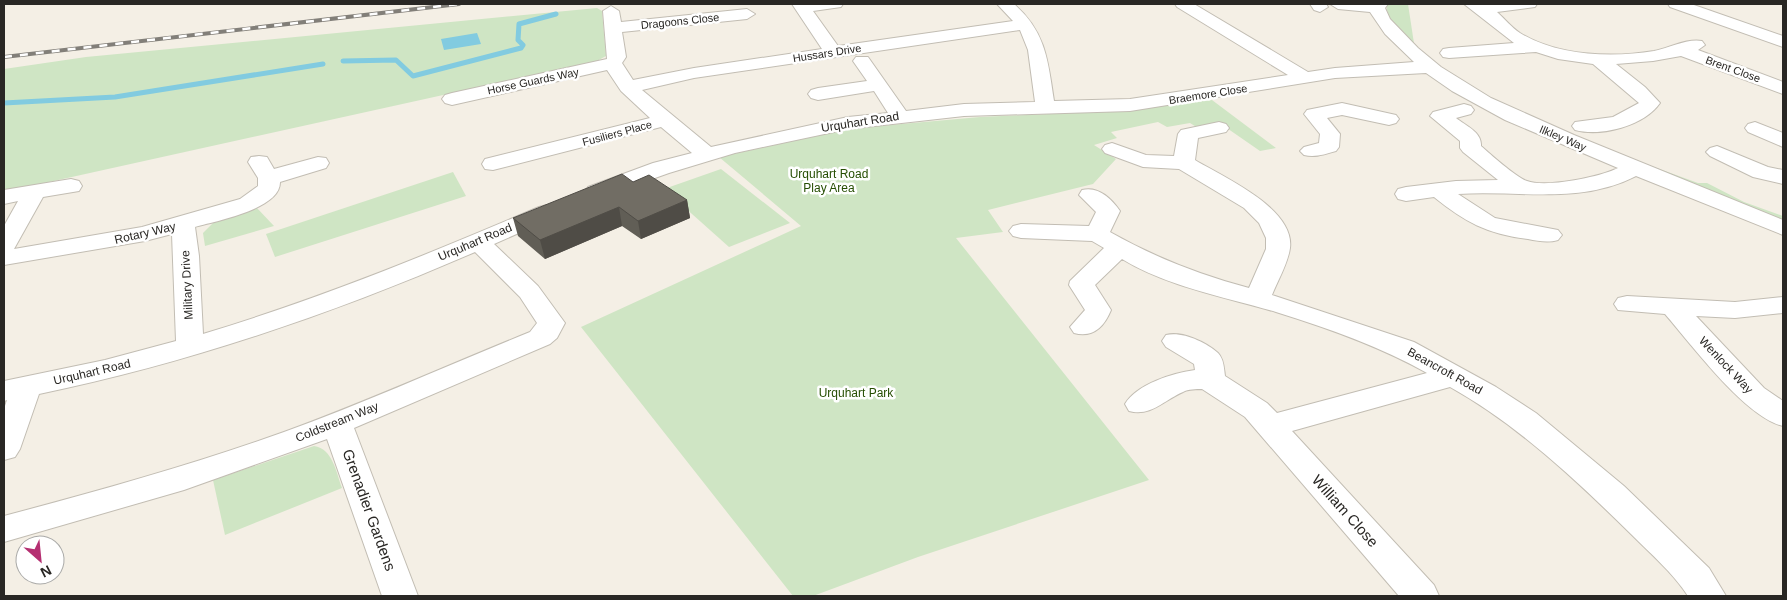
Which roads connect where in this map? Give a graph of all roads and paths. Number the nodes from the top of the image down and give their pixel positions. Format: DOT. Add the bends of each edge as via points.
graph roads {
  1 [pos="835,4"];
  2 [pos="1005,4"];
  3 [pos="1184,4"];
  4 [pos="1338,4"];
  5 [pos="1526,4"];
  6 [pos="1676,4"];
  7 [pos="801,6"];
  8 [pos="1379,6"];
  9 [pos="1477,6"];
  10 [pos="1716,7"];
  11 [pos="1698,10"];
  12 [pos="747,14"];
  13 [pos="1026,24"];
  14 [pos="1783,42"];
  15 [pos="1537,46"];
  16 [pos="1458,51"];
  17 [pos="833,52"];
  18 [pos="1597,58"];
  19 [pos="862,61"];
  20 [pos="613,63"];
  21 [pos="1427,66"];
  22 [pos="1306,78"];
  23 [pos="1287,81"];
  24 [pos="879,85"];
  25 [pos="628,87"];
  26 [pos="1783,88"];
  27 [pos="818,94"];
  28 [pos="452,98"];
  29 [pos="1130,105"];
  30 [pos="1045,106"];
  31 [pos="1464,110"];
  32 [pos="1333,111"];
  33 [pos="900,116"];
  34 [pos="1389,119"];
  35 [pos="1582,119"];
  36 [pos="666,120"];
  37 [pos="1219,128"];
  38 [pos="1756,128"];
  39 [pos="1783,141"];
  40 [pos="1112,149"];
  41 [pos="1311,151"];
  42 [pos="1717,152"];
  43 [pos="707,155"];
  44 [pos="318,163"];
  45 [pos="1184,163"];
  46 [pos="493,164"];
  47 [pos="1635,168"];
  48 [pos="1783,177"];
  49 [pos="71,186"];
  50 [pos="1521,188"];
  51 [pos="1438,190"];
  52 [pos="34,194"];
  53 [pos="1406,194"];
  54 [pos="1090,195"];
  55 [pos="4,197"];
  56 [pos="183,224"];
  57 [pos="1783,228"];
  58 [pos="1021,231"];
  59 [pos="1550,235"];
  60 [pos="478,241"];
  61 [pos="1108,241"];
  62 [pos="4,246"];
  63 [pos="4,258"];
  64 [pos="1256,299"];
  65 [pos="1627,304"];
  66 [pos="1783,305"];
  67 [pos="1674,308"];
  68 [pos="1084,327"];
  69 [pos="1176,341"];
  70 [pos="190,346"];
  71 [pos="1454,376"];
  72 [pos="1211,381"];
  73 [pos="16,389"];
  74 [pos="1140,404"];
  75 [pos="1783,416"];
  76 [pos="337,423"];
  77 [pos="1270,426"];
  78 [pos="4,449"];
  79 [pos="4,529"];
  80 [pos="400,596"];
  81 [pos="1421,596"];
  82 [pos="1708,596"];
  1 -- 7 [label="street"];
  2 -- 13 [label="street"];
  3 -- 22 [label="street"];
  4 -- 8 [label="street"];
  5 -- 9 [label="street"];
  6 -- 11 [label="street"];
  7 -- 17 [label="street"];
  8 -- 21 [label="street, Ilkley Way" via="1378,15"];
  9 -- 15 [label="street" via="1508,33"];
  10 -- 11 [label="street"];
  11 -- 14 [label="street"];
  12 -- 20 [label="street, Dragoons Close" via="612,20 617,56"];
  13 -- 17 [label="street, Hussars Drive"];
  13 -- 30 [label="street" via="1034,37"];
  15 -- 16 [label="street"];
  15 -- 18 [label="street"];
  17 -- 25 [label="street, Hussars Drive" via="694,73"];
  18 -- 26 [label="street, Brent Close" via="1629,59 1689,48"];
  18 -- 35 [label="street" via="1650,103 1643,111 1616,123 1603,125"];
  19 -- 24 [label="street"];
  20 -- 25 [label="street"];
  20 -- 28 [label="street, Horse Guards Way"];
  21 -- 22 [label="street, Braemore Close"];
  21 -- 47 [label="street, Ilkley Way" via="1504,112"];
  22 -- 23 [label="street, Braemore Close"];
  23 -- 29 [label="street, Braemore Close"];
  23 -- 32 [label="street"];
  24 -- 27 [label="street"];
  24 -- 33 [label="street"];
  25 -- 36 [label="street"];
  29 -- 30 [label="street, Urquhart Road"];
  30 -- 33 [label="street, Urquhart Road"];
  31 -- 50 [label="street" via="1440,116 1471,138 1470,148"];
  32 -- 34 [label="street"];
  32 -- 41 [label="street" via="1314,114 1330,134 1329,147"];
  33 -- 43 [label="street, Urquhart Road" via="787,134"];
  36 -- 43 [label="street"];
  36 -- 46 [label="street, Fusiliers Place" via="572,153"];
  37 -- 45 [label="street" via="1188,134"];
  38 -- 39 [label="street"];
  40 -- 45 [label="street" via="1143,161"];
  42 -- 48 [label="street" via="1761,172"];
  43 -- 60 [label="street, Urquhart Road" via="633,178"];
  44 -- 56 [label="street, Rotary Way" via="264,170 267,190 248,204"];
  45 -- 64 [label="street" via="1252,203 1269,220 1278,238 1278,249"];
  47 -- 50 [label="street" via="1622,176 1574,186"];
  47 -- 57 [label="street, Ilkley Way"];
  49 -- 52 [label="street"];
  50 -- 51 [label="street"];
  51 -- 53 [label="street"];
  51 -- 59 [label="street" via="1470,214 1490,224"];
  52 -- 55 [label="street"];
  52 -- 62 [label="street"];
  54 -- 61 [label="street" via="1108,211"];
  56 -- 63 [label="street, Rotary Way" via="102,242"];
  56 -- 70 [label="street, Military Drive"];
  58 -- 61 [label="street, Beancroft Road"];
  60 -- 70 [label="street, Urquhart Road" via="330,301"];
  60 -- 76 [label="street, Coldstream Way" via="529,292 551,323 547,332 540,338"];
  61 -- 64 [label="street, Beancroft Road" via="1200,283"];
  61 -- 68 [label="street" via="1082,285 1098,310"];
  64 -- 71 [label="street, Beancroft Road" via="1404,348"];
  65 -- 67 [label="street"];
  66 -- 67 [label="street" via="1735,310"];
  67 -- 75 [label="street, Wenlock Way" via="1754,395"];
  69 -- 72 [label="street" via="1208,360"];
  70 -- 73 [label="street, Urquhart Road"];
  71 -- 77 [label="street"];
  71 -- 82 [label="street, Beancroft Road" via="1525,421 1612,495 1696,578"];
  72 -- 74 [label="street" via="1177,382"];
  72 -- 77 [label="street, William Close" via="1256,410"];
  73 -- 78 [label="street"];
  76 -- 79 [label="street, Coldstream Way" via="164,484"];
  76 -- 80 [label="street, Grenadier Gardens"];
  77 -- 81 [label="street, William Close"];
}
